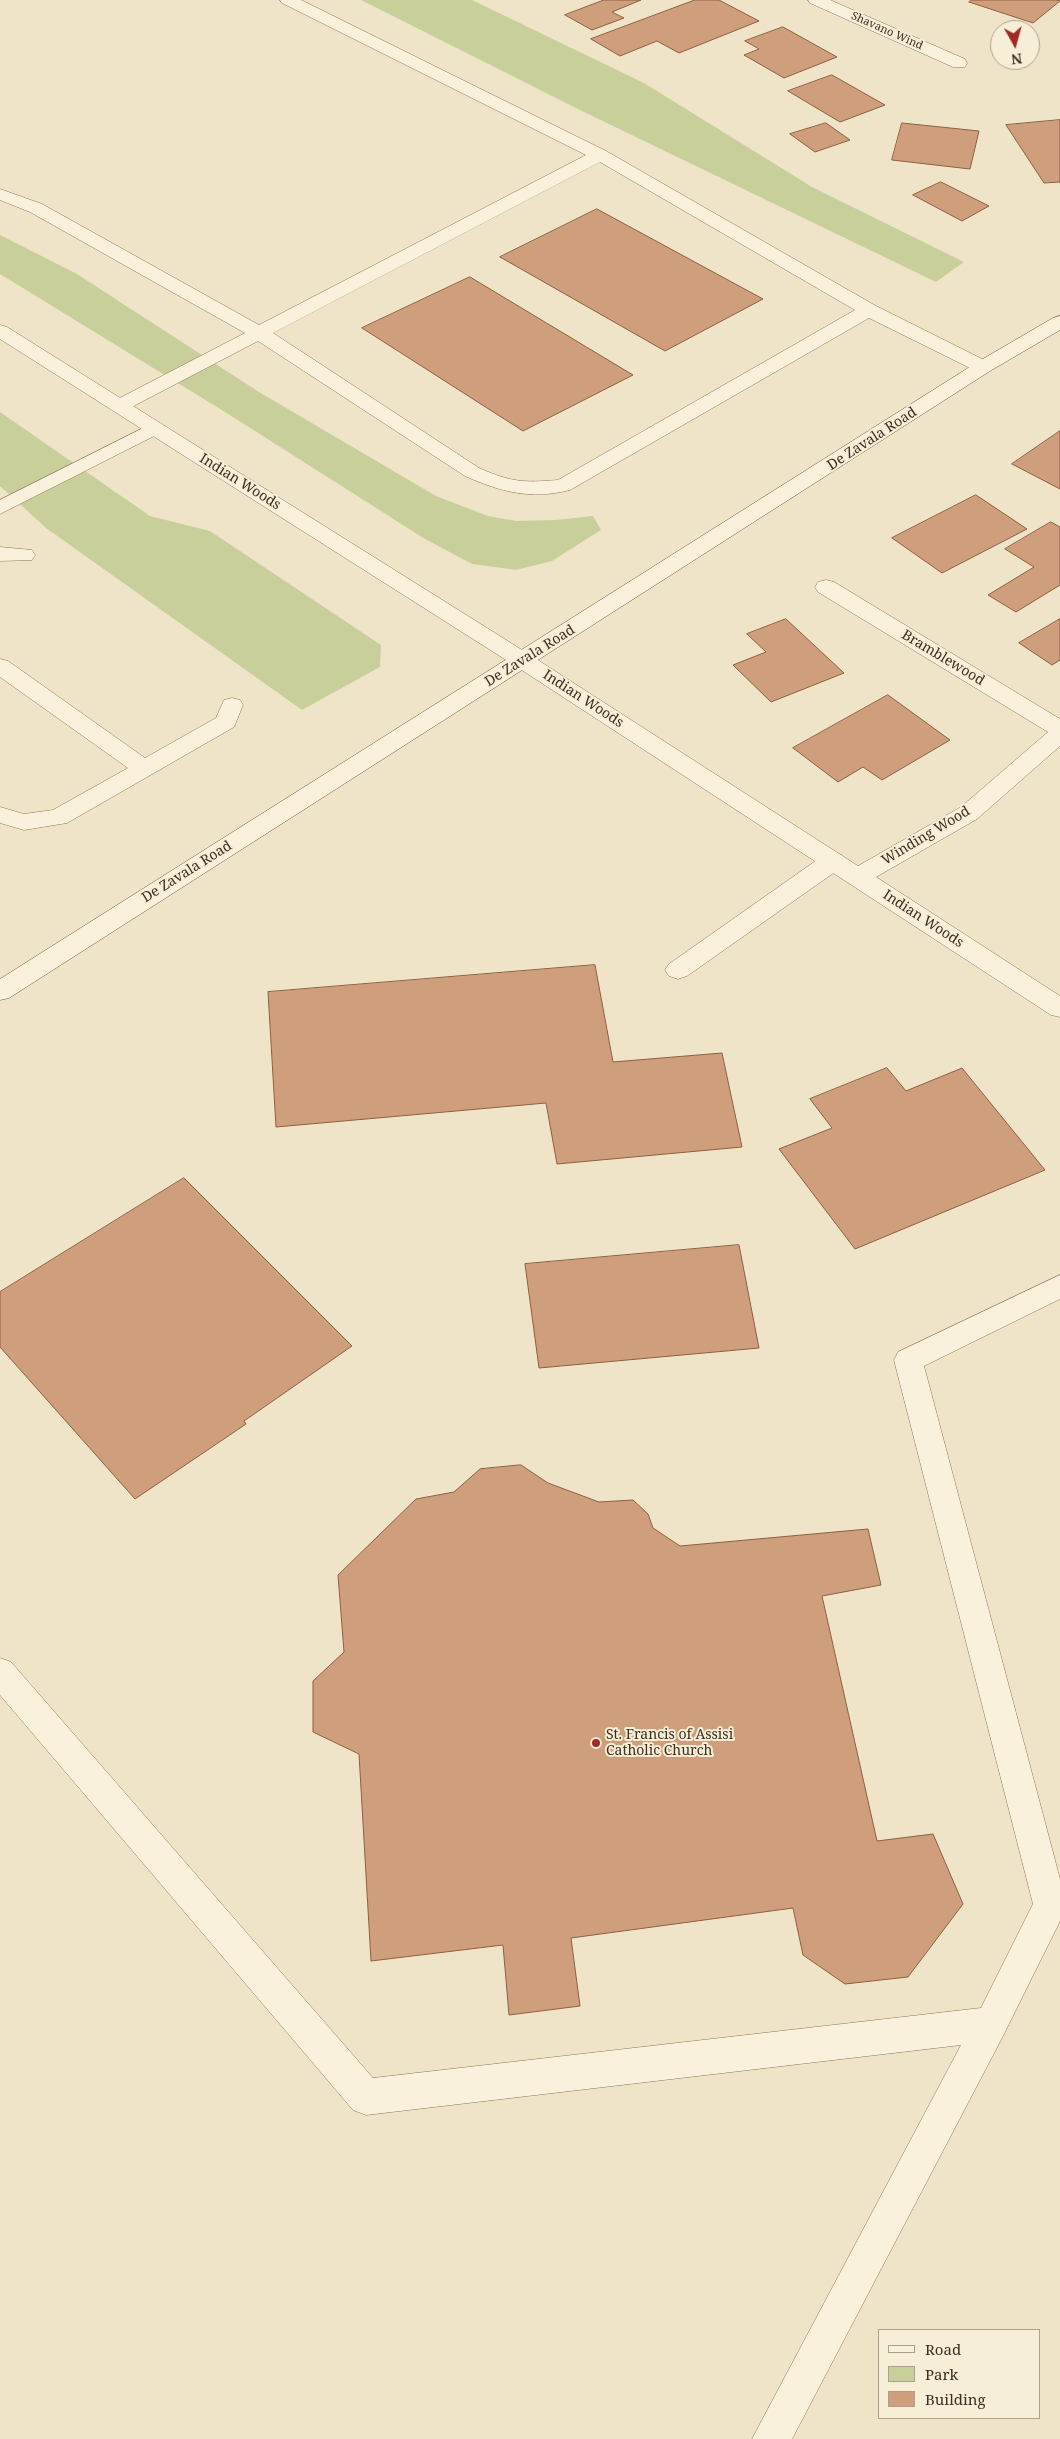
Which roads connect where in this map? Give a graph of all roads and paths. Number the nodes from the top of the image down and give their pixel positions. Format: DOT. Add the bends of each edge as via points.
graph roads {
  1 [pos="288,0"];
  2 [pos="816,0"];
  3 [pos="959,63"];
  4 [pos="600,155"];
  5 [pos="0,194"];
  6 [pos="869,310"];
  7 [pos="1060,322"];
  8 [pos="0,331"];
  9 [pos="258,333"];
  10 [pos="983,367"];
  11 [pos="119,406"];
  12 [pos="155,428"];
  13 [pos="0,508"];
  14 [pos="0,554"];
  15 [pos="24,554"];
  16 [pos="826,587"];
  17 [pos="522,660"];
  18 [pos="0,666"];
  19 [pos="232,705"];
  20 [pos="1060,729"];
  21 [pos="1060,734"];
  22 [pos="144,768"];
  23 [pos="0,815"];
  24 [pos="833,860"];
  25 [pos="858,877"];
  26 [pos="678,970"];
  27 [pos="0,991"];
  28 [pos="1060,1008"];
  29 [pos="1060,1286"];
  30 [pos="0,1672"];
  31 [pos="991,2024"];
  32 [pos="771,2439"];
  1 -- 4 [label="street"];
  2 -- 3 [label="street, Shavano Wind"];
  4 -- 6 [label="street"];
  4 -- 9 [label="street"];
  5 -- 9 [label="street" via="36,208"];
  6 -- 9 [label="street" via="563,486 528,489 501,485 472,472"];
  6 -- 10 [label="street"];
  7 -- 10 [label="street, De Zavala Road"];
  8 -- 11 [label="street, Indian Woods"];
  9 -- 11 [label="street"];
  10 -- 17 [label="street, De Zavala Road"];
  11 -- 12 [label="street, Indian Woods"];
  12 -- 13 [label="street"];
  12 -- 17 [label="street, Indian Woods"];
  14 -- 15 [label="street"];
  16 -- 20 [label="street, Bramblewood"];
  17 -- 24 [label="street, Indian Woods"];
  17 -- 27 [label="street, De Zavala Road"];
  18 -- 22 [label="street"];
  19 -- 22 [label="street" via="226,722"];
  21 -- 25 [label="street, Winding Wood" via="969,813"];
  22 -- 23 [label="street" via="59,817 24,822"];
  24 -- 25 [label="street, Indian Woods"];
  24 -- 26 [label="street"];
  25 -- 28 [label="street, Indian Woods"];
  29 -- 31 [label="street" via="908,1360 1050,1905"];
  30 -- 31 [label="street" via="366,2097"];
  31 -- 32 [label="street"];
}
